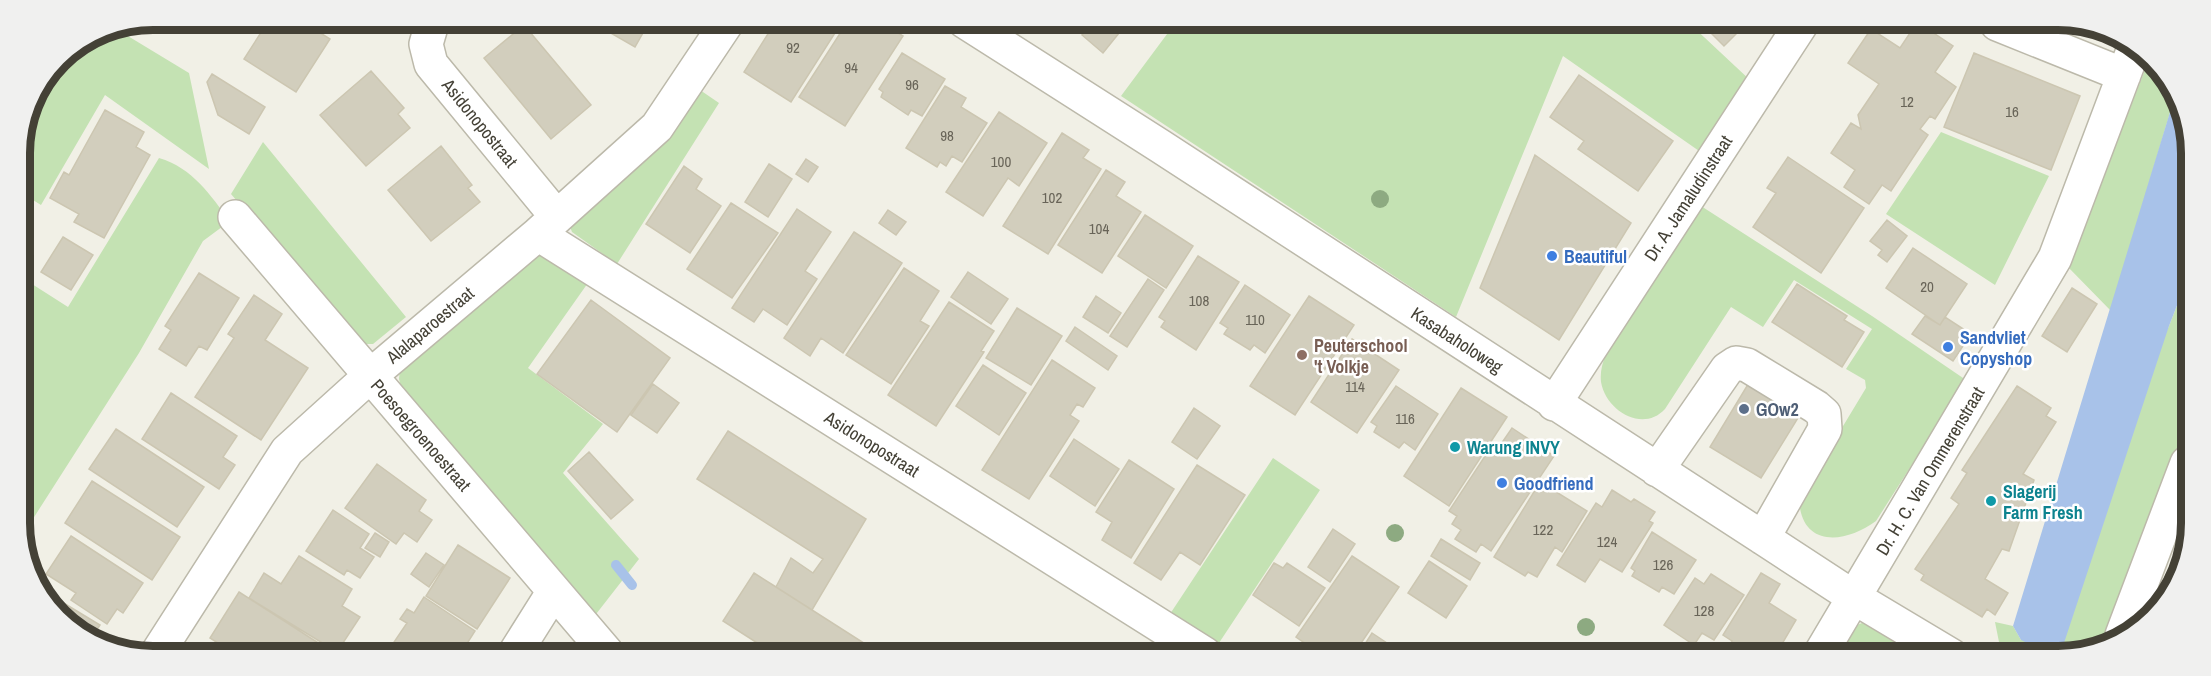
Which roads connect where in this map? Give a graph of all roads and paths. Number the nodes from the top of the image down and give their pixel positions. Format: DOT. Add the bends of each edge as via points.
graph roads {
  1 [pos="430,30"];
  2 [pos="722,30"];
  3 [pos="978,30"];
  4 [pos="1797,30"];
  5 [pos="2018,30"];
  6 [pos="2129,62"];
  7 [pos="235,217"];
  8 [pos="548,225"];
  9 [pos="370,376"];
  10 [pos="1554,404"];
  11 [pos="1657,470"];
  12 [pos="2181,483"];
  13 [pos="1762,538"];
  14 [pos="554,591"];
  15 [pos="1855,598"];
  16 [pos="2145,602"];
  17 [pos="2131,622"];
  18 [pos="162,646"];
  19 [pos="519,646"];
  20 [pos="602,646"];
  21 [pos="1193,646"];
  22 [pos="1825,646"];
  23 [pos="1935,646"];
  1 -- 8 [label="street, Asidonopostraat" via="426,44 431,64"];
  2 -- 8 [label="street, Alalaparoestraat" via="657,127"];
  3 -- 10 [label="street, Kasabaholoweg"];
  4 -- 10 [label="street, Dr. A. Jamaludinstraat"];
  5 -- 6 [label="street"];
  6 -- 15 [label="street, Dr. H. C. Van Ommerenstraat" via="2055,258"];
  7 -- 9 [label="street, Poesoegroenoestraat"];
  8 -- 9 [label="street, Alalaparoestraat"];
  8 -- 21 [label="street, Asidonopostraat"];
  9 -- 14 [label="street, Poesoegroenoestraat"];
  9 -- 18 [label="street, Alalaparoestraat" via="287,451"];
  10 -- 11 [label="street, Kasabaholoweg"];
  11 -- 13 [label="street, Kasabaholoweg"];
  11 -- 13 [label="street" via="1727,369 1736,363 1747,364 1816,407 1824,414 1825,429"];
  12 -- 16 [label="street"];
  13 -- 15 [label="street, Kasabaholoweg"];
  14 -- 19 [label="street"];
  14 -- 20 [label="street, Poesoegroenoestraat"];
  15 -- 22 [label="street, Dr. H. C. Van Ommerenstraat"];
  15 -- 23 [label="street, Kasabaholoweg"];
  16 -- 17 [label="street"];
}
